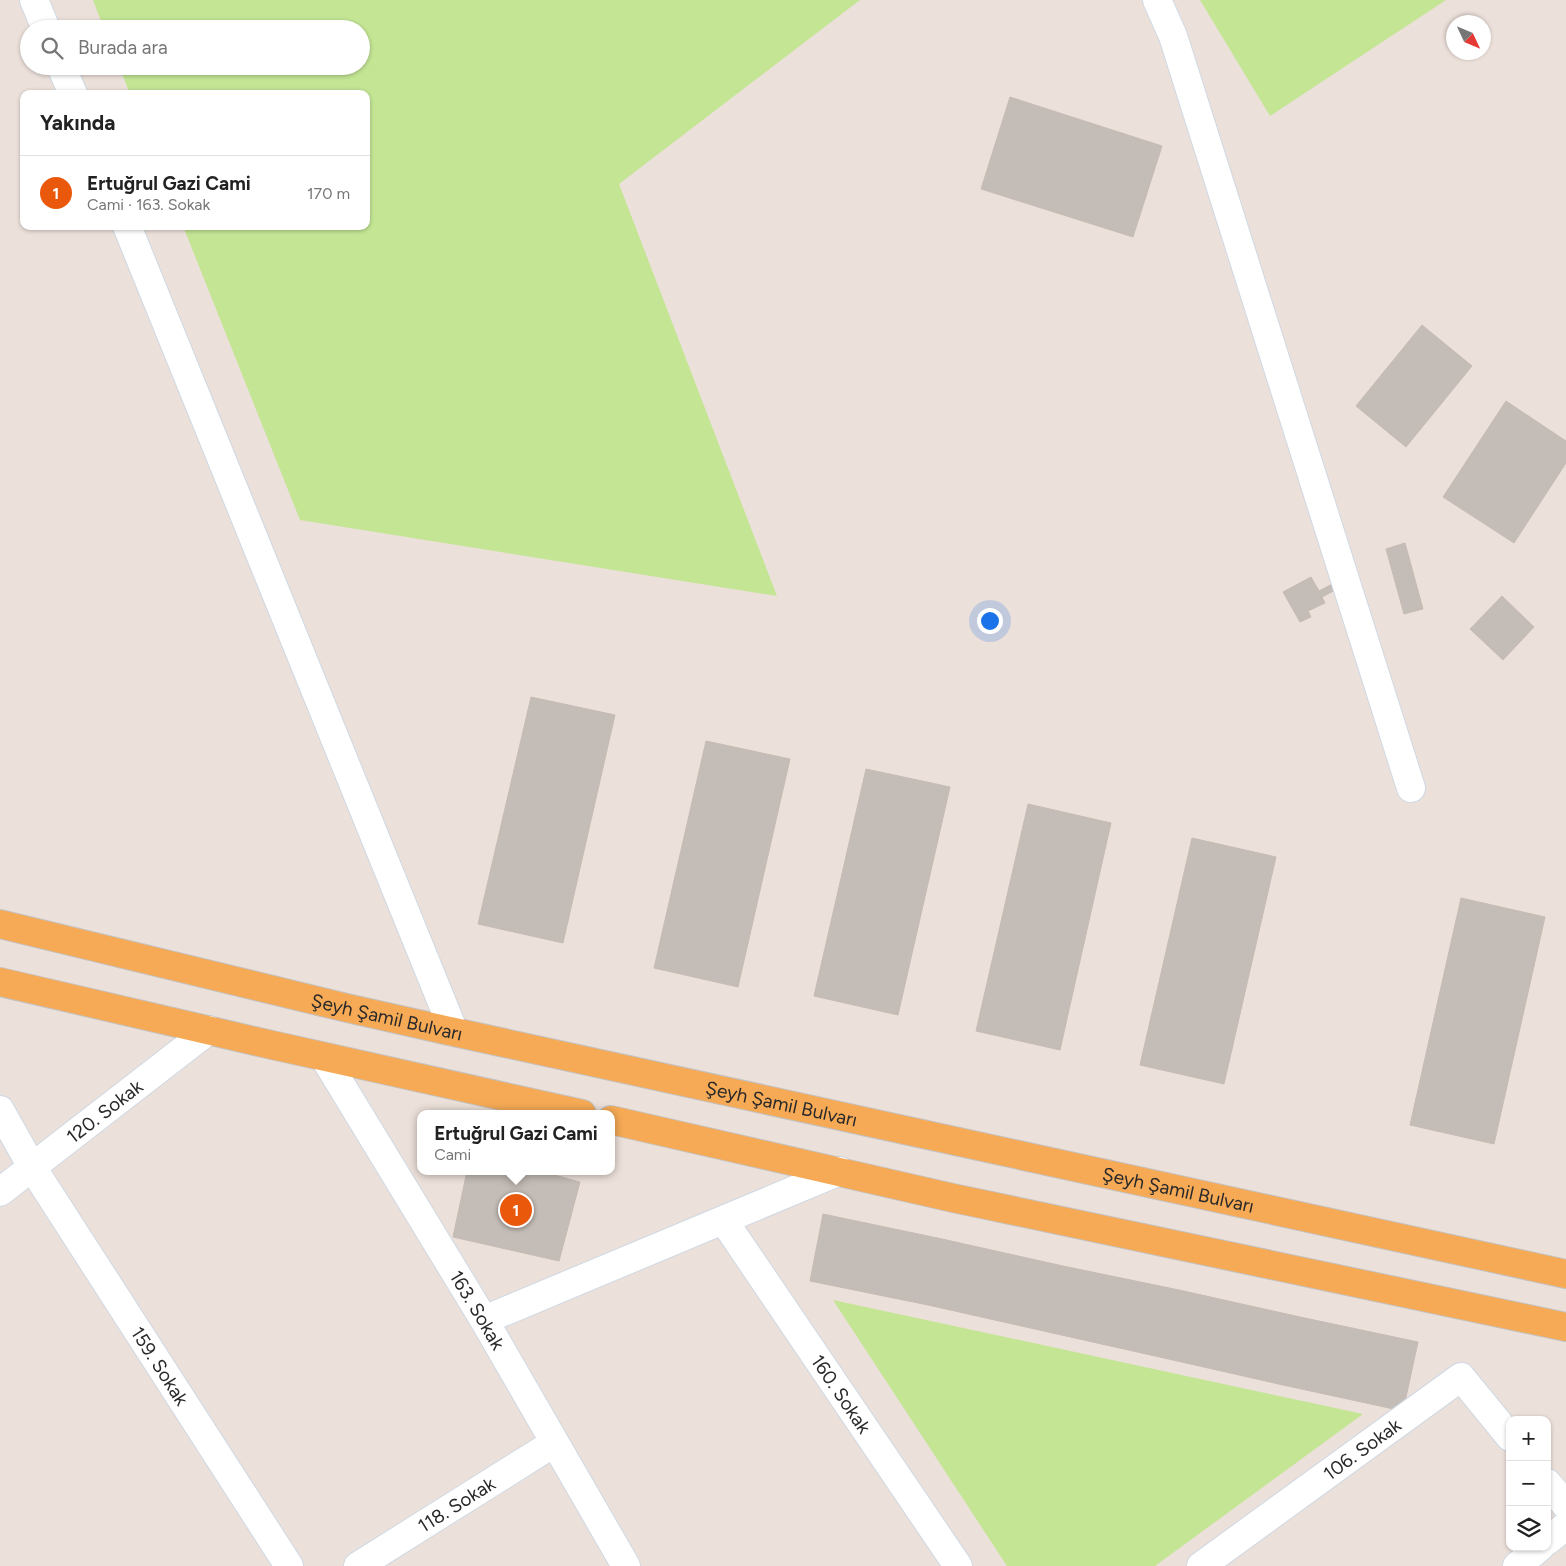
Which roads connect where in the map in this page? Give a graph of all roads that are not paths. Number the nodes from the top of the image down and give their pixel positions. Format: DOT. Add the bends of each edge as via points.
graph roads {
  1 [pos="34,0"];
  2 [pos="1157,0"];
  3 [pos="42,20"];
  4 [pos="65,75"];
  5 [pos="70,90"];
  6 [pos="128,230"];
  7 [pos="1411,788"];
  8 [pos="0,924"];
  9 [pos="0,982"];
  10 [pos="209,1030"];
  11 [pos="454,1032"];
  12 [pos="324,1057"];
  13 [pos="0,1110"];
  14 [pos="564,1110"];
  15 [pos="615,1121"];
  16 [pos="32,1167"];
  17 [pos="840,1171"];
  18 [pos="0,1192"];
  19 [pos="724,1221"];
  20 [pos="1566,1274"];
  21 [pos="484,1320"];
  22 [pos="1566,1327"];
  23 [pos="1506,1432"];
  24 [pos="554,1443"];
  25 [pos="1551,1487"];
  26 [pos="1566,1505"];
  27 [pos="1566,1526"];
  28 [pos="1551,1538"];
  29 [pos="1535,1551"];
  30 [pos="289,1566"];
  31 [pos="358,1566"];
  32 [pos="626,1566"];
  33 [pos="958,1566"];
  34 [pos="1201,1566"];
  35 [pos="1517,1566"];
  1 -- 3 [label="street"];
  2 -- 7 [label="street" via="1173,36"];
  4 -- 5 [label="street"];
  6 -- 11 [label="street"];
  8 -- 11 [label="main road, Şeyh Şamil Bulvarı"];
  9 -- 10 [label="main road"];
  10 -- 12 [label="main road"];
  10 -- 16 [label="street, 120. Sokak"];
  11 -- 20 [label="main road, Şeyh Şamil Bulvarı"];
  12 -- 14 [label="main road"];
  12 -- 21 [label="street, 163. Sokak"];
  13 -- 16 [label="street, 159. Sokak"];
  15 -- 17 [label="main road"];
  16 -- 18 [label="street, 120. Sokak"];
  16 -- 30 [label="street, 159. Sokak"];
  17 -- 19 [label="street"];
  17 -- 22 [label="main road" via="963,1200"];
  19 -- 21 [label="street"];
  19 -- 33 [label="street, 160. Sokak"];
  21 -- 24 [label="street, 163. Sokak"];
  23 -- 34 [label="street, 106. Sokak" via="1461,1377"];
  24 -- 31 [label="street, 118. Sokak"];
  24 -- 32 [label="street, 163. Sokak"];
  25 -- 26 [label="street"];
  27 -- 28 [label="street"];
  29 -- 35 [label="street"];
}
